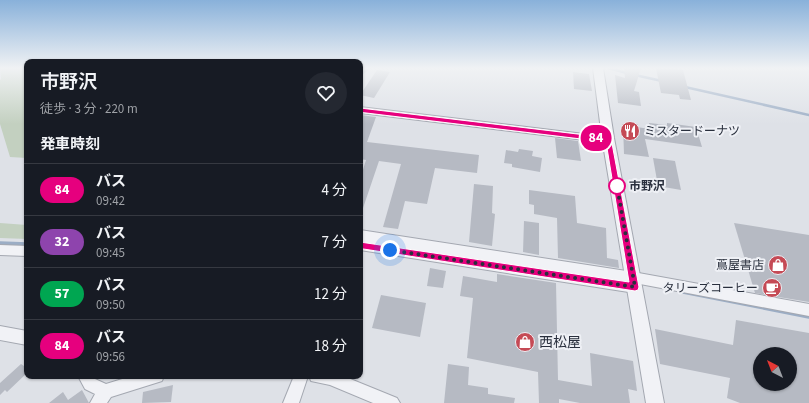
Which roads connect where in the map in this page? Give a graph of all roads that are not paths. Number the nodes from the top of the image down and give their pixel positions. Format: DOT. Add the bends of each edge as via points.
graph roads {
  1 [pos="601,87"];
  2 [pos="363,110"];
  3 [pos="609,140"];
  4 [pos="363,235"];
  5 [pos="363,245"];
  6 [pos="0,250"];
  7 [pos="24,251"];
  8 [pos="634,282"];
  9 [pos="809,310"];
  10 [pos="0,333"];
  11 [pos="24,337"];
  12 [pos="87,379"];
  13 [pos="149,379"];
  14 [pos="300,379"];
  15 [pos="332,379"];
  16 [pos="102,397"];
  17 [pos="291,403"];
  18 [pos="392,403"];
  19 [pos="655,403"];
  1 -- 3 [label="street"];
  2 -- 3 [label="street"];
  3 -- 8 [label="street"];
  4 -- 8 [label="street"];
  5 -- 8 [label="street"];
  6 -- 7 [label="street"];
  8 -- 9 [label="street"];
  8 -- 19 [label="street"];
  10 -- 11 [label="street"];
  12 -- 16 [label="street"];
  13 -- 16 [label="street"];
  14 -- 17 [label="street"];
  15 -- 18 [label="street"];
}
